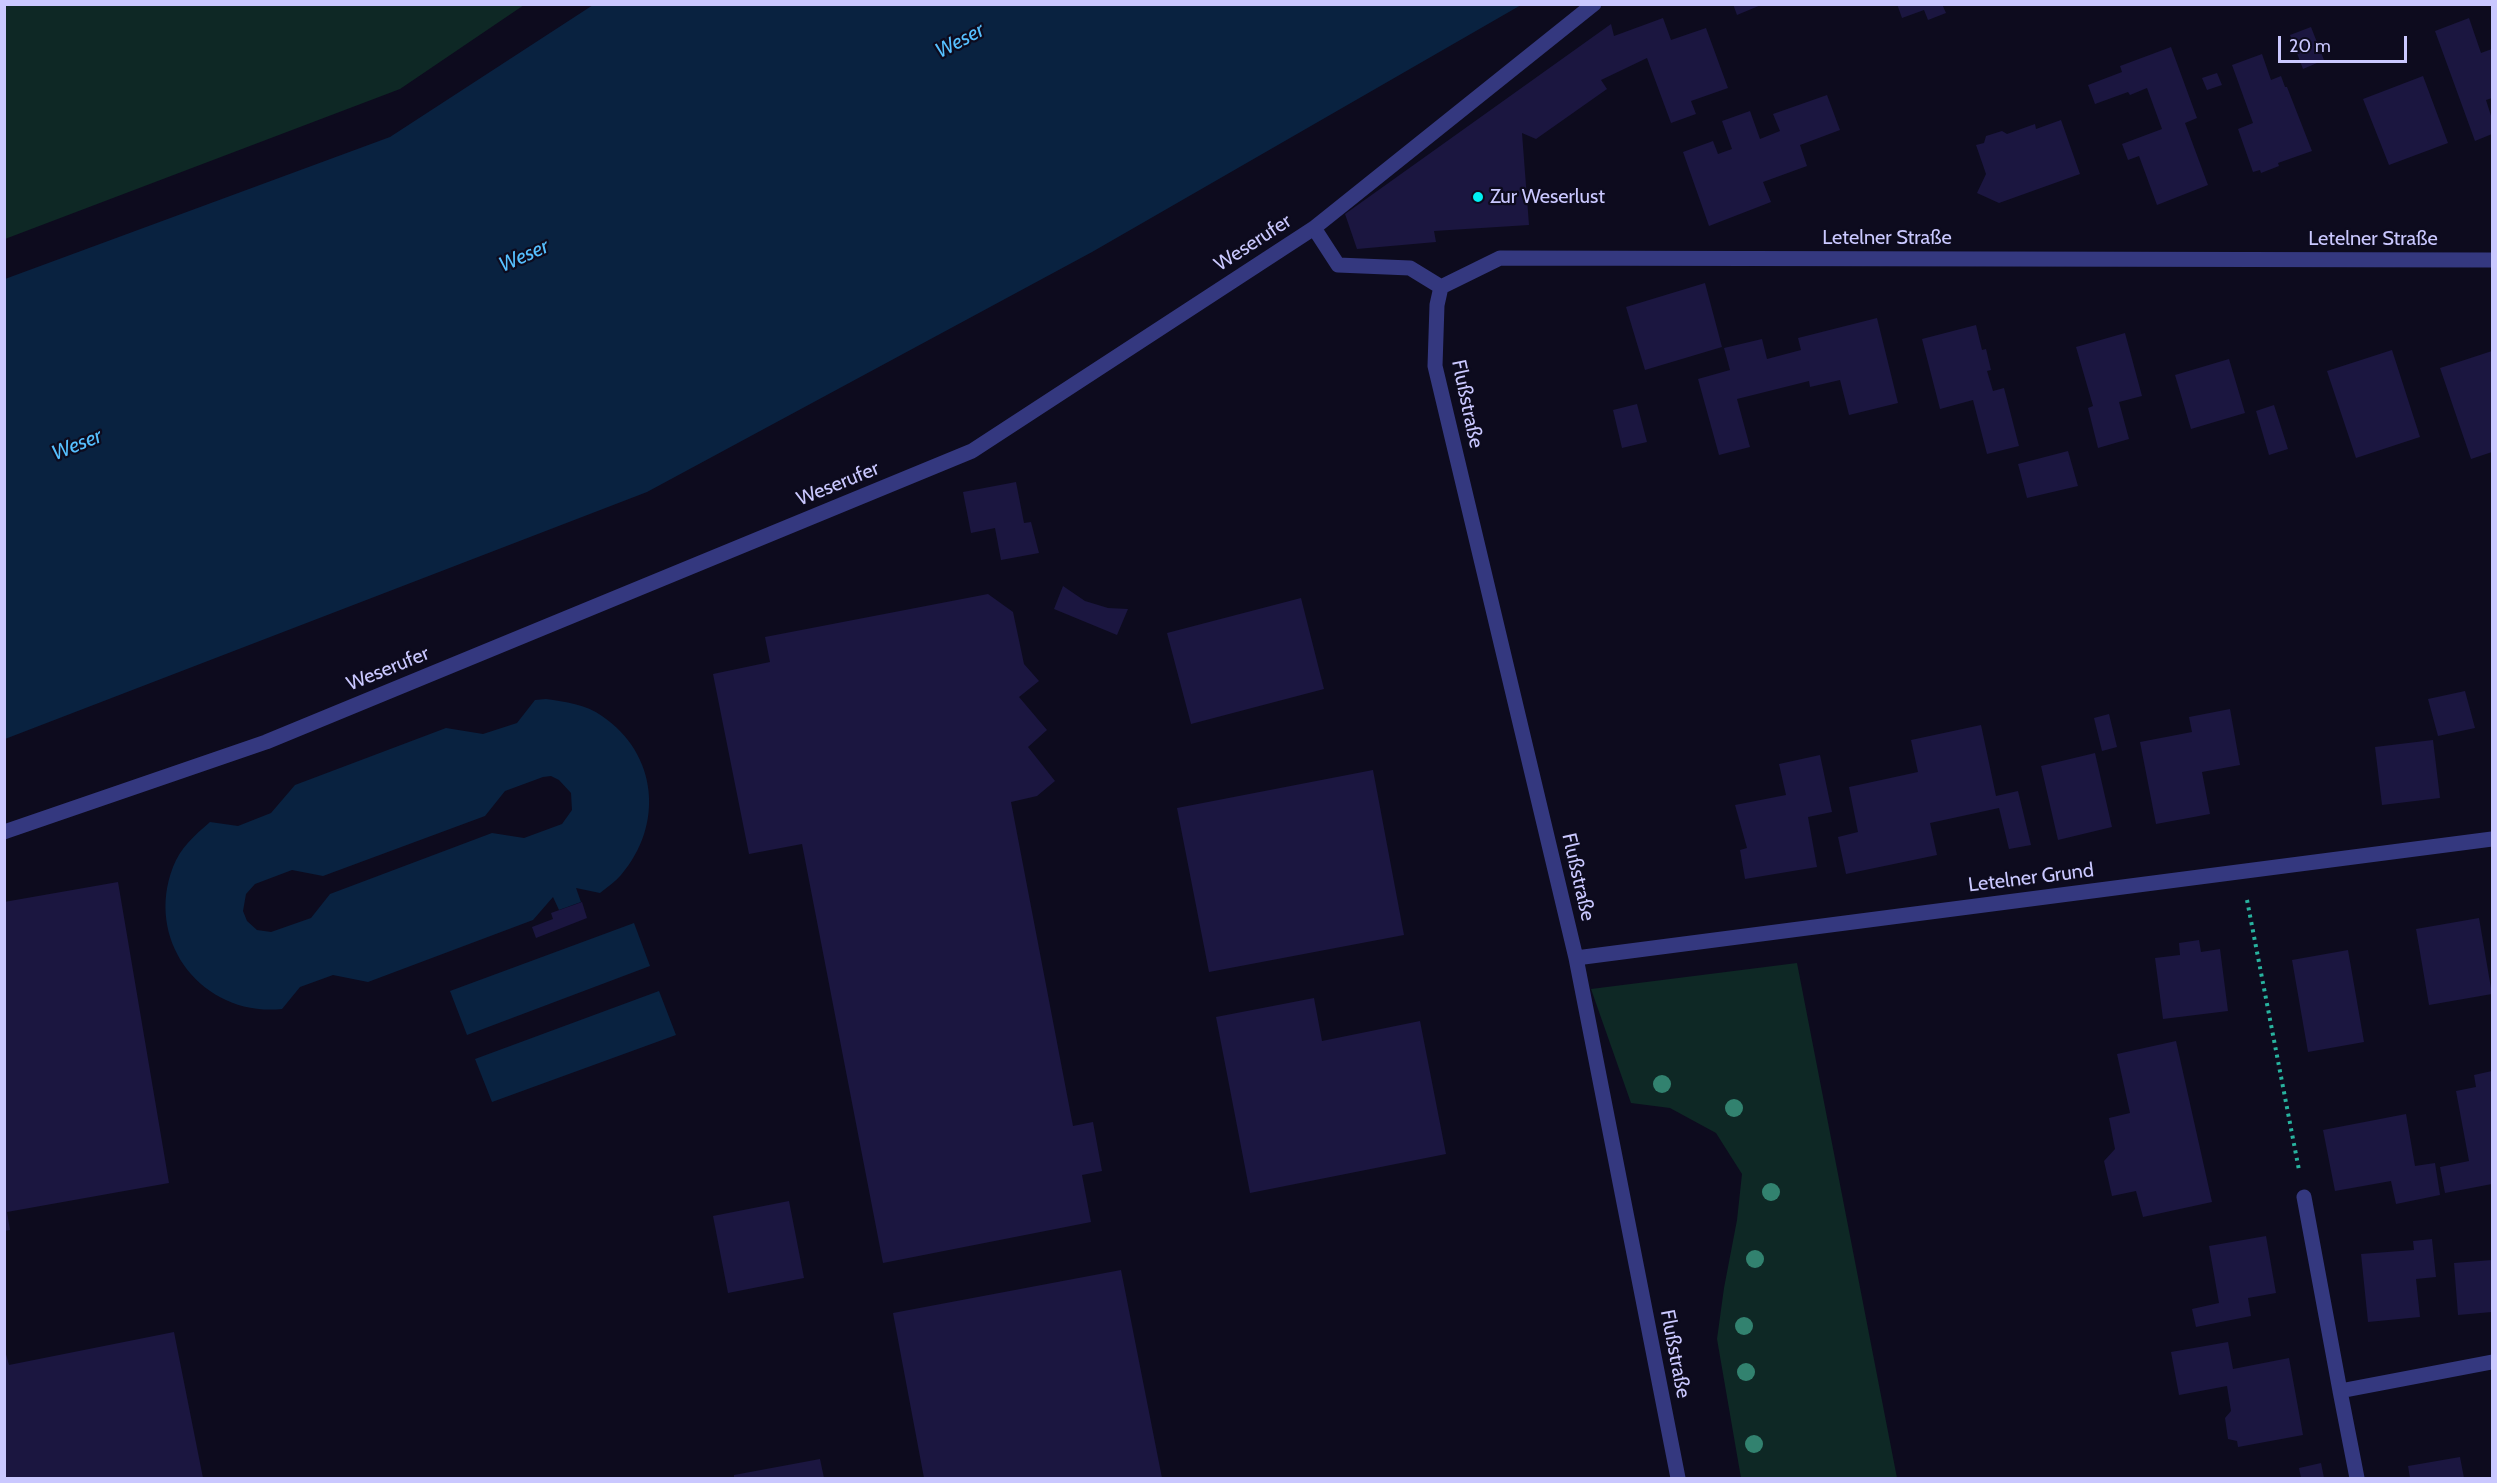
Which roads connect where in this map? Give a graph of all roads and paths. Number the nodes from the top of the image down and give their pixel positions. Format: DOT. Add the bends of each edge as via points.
graph roads {
  1 [pos="1594,4"];
  2 [pos="1314,228"];
  3 [pos="2493,260"];
  4 [pos="1441,287"];
  5 [pos="4,832"];
  6 [pos="2493,839"];
  7 [pos="2241,871"];
  8 [pos="1575,958"];
  9 [pos="2304,1197"];
  10 [pos="2493,1362"];
  11 [pos="2340,1391"];
  12 [pos="1678,1479"];
  13 [pos="2357,1479"];
  1 -- 2 [label="street, Weserufer"];
  2 -- 4 [label="street" via="1338,265 1410,268"];
  2 -- 5 [label="street, Weserufer" via="972,451 266,742"];
  3 -- 4 [label="street, Letelner Straße" via="1500,258"];
  4 -- 8 [label="street, Flußstraße" via="1435,366"];
  6 -- 7 [label="street, Letelner Grund"];
  7 -- 8 [label="street, Letelner Grund"];
  7 -- 9 [label="path"];
  8 -- 12 [label="street, Flußstraße"];
  9 -- 11 [label="street"];
  10 -- 11 [label="street"];
  11 -- 13 [label="street"];
}
